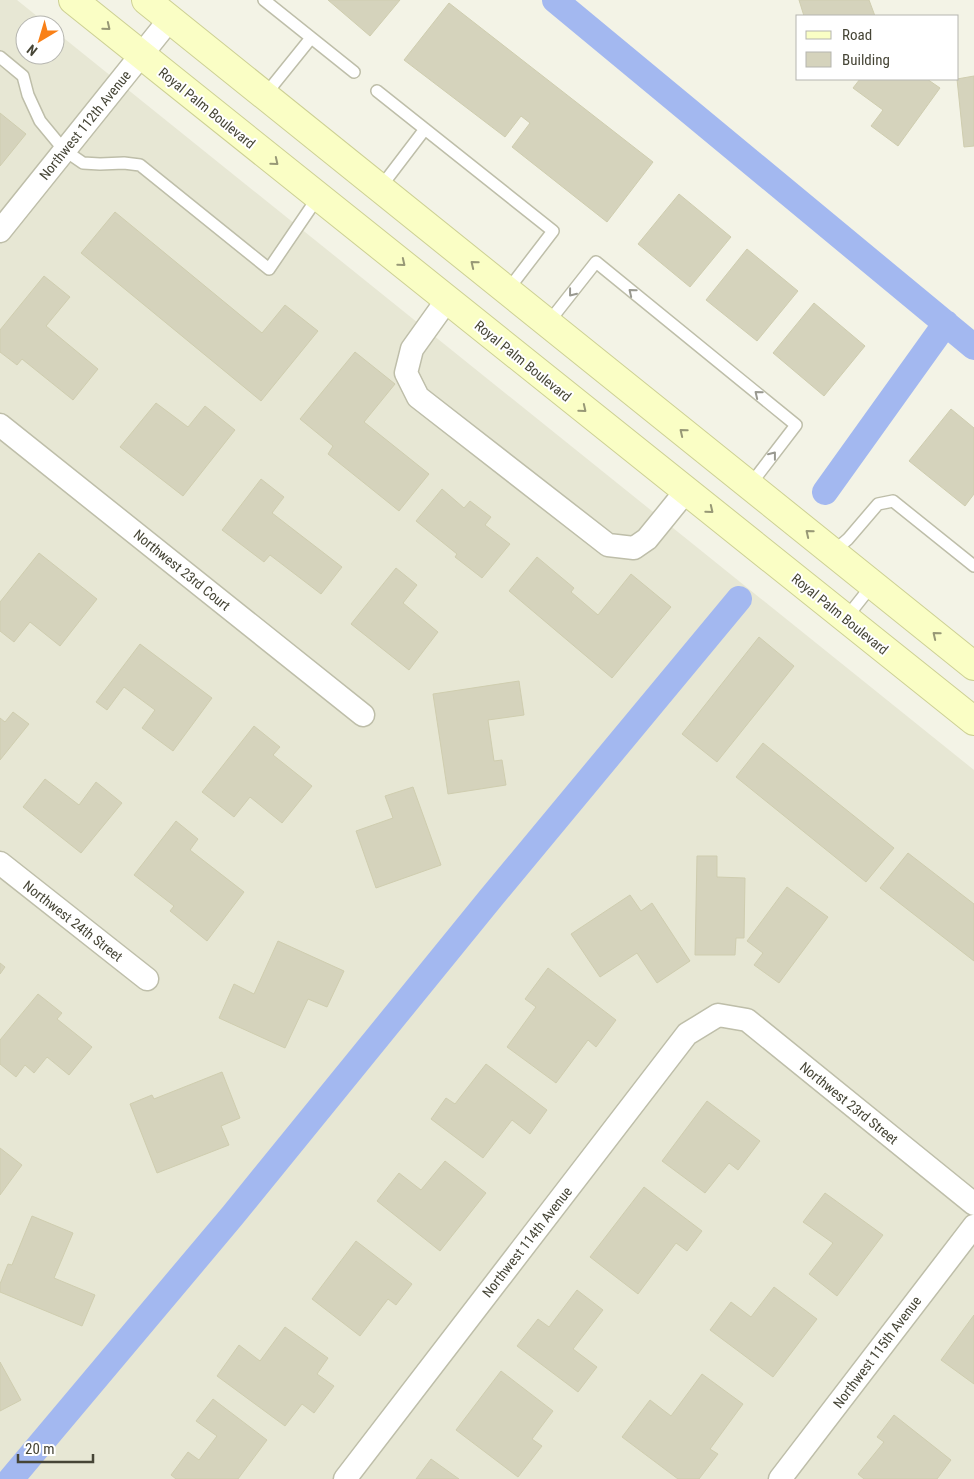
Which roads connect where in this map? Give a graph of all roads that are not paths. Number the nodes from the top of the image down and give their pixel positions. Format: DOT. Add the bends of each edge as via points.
graph roads {
  1 [pos="73,0"];
  2 [pos="146,0"];
  3 [pos="264,0"];
  4 [pos="170,19"];
  5 [pos="311,38"];
  6 [pos="141,55"];
  7 [pos="0,57"];
  8 [pos="354,72"];
  9 [pos="377,91"];
  10 [pos="265,95"];
  11 [pos="425,130"];
  12 [pos="64,150"];
  13 [pos="380,188"];
  14 [pos="318,196"];
  15 [pos="0,231"];
  16 [pos="507,291"];
  17 [pos="447,300"];
  18 [pos="548,323"];
  19 [pos="0,425"];
  20 [pos="750,485"];
  21 [pos="686,491"];
  22 [pos="833,552"];
  23 [pos="974,566"];
  24 [pos="872,584"];
  25 [pos="846,619"];
  26 [pos="974,666"];
  27 [pos="363,715"];
  28 [pos="974,721"];
  29 [pos="0,863"];
  30 [pos="147,979"];
  31 [pos="718,1014"];
  32 [pos="974,1204"];
  33 [pos="974,1226"];
  34 [pos="345,1479"];
  35 [pos="780,1479"];
  1 -- 6 [label="main road, Royal Palm Boulevard, one-way"];
  2 -- 4 [label="main road"];
  3 -- 5 [label="lane"];
  4 -- 6 [label="street, Northwest 112th Avenue"];
  4 -- 10 [label="main road"];
  5 -- 8 [label="lane"];
  5 -- 10 [label="lane"];
  6 -- 12 [label="street, Northwest 112th Avenue"];
  6 -- 14 [label="main road, Royal Palm Boulevard, one-way"];
  7 -- 12 [label="lane" via="23,76 40,121"];
  9 -- 11 [label="lane"];
  10 -- 13 [label="main road"];
  11 -- 13 [label="lane"];
  11 -- 16 [label="lane" via="553,231"];
  12 -- 14 [label="lane" via="82,163 140,165 270,269"];
  12 -- 15 [label="street, Northwest 112th Avenue"];
  16 -- 13 [label="main road, one-way"];
  14 -- 17 [label="main road, Royal Palm Boulevard, one-way"];
  16 -- 18 [label="main road"];
  17 -- 21 [label="main road, Royal Palm Boulevard, one-way"];
  17 -- 21 [label="street" via="412,349 406,374 418,397 608,545 634,548 647,539"];
  20 -- 18 [label="main road, one-way"];
  20 -- 18 [label="lane, one-way" via="796,425 596,262"];
  19 -- 27 [label="street, Northwest 23rd Court"];
  22 -- 20 [label="main road, one-way"];
  21 -- 25 [label="main road, Royal Palm Boulevard, one-way"];
  22 -- 23 [label="lane" via="878,504 893,502"];
  22 -- 24 [label="main road"];
  24 -- 25 [label="lane"];
  26 -- 24 [label="main road, one-way"];
  25 -- 28 [label="main road, Royal Palm Boulevard"];
  29 -- 30 [label="street, Northwest 24th Street"];
  31 -- 32 [label="street, Northwest 23rd Street" via="747,1020"];
  31 -- 34 [label="street, Northwest 114th Avenue" via="688,1034"];
  33 -- 35 [label="street, Northwest 115th Avenue"];
}
